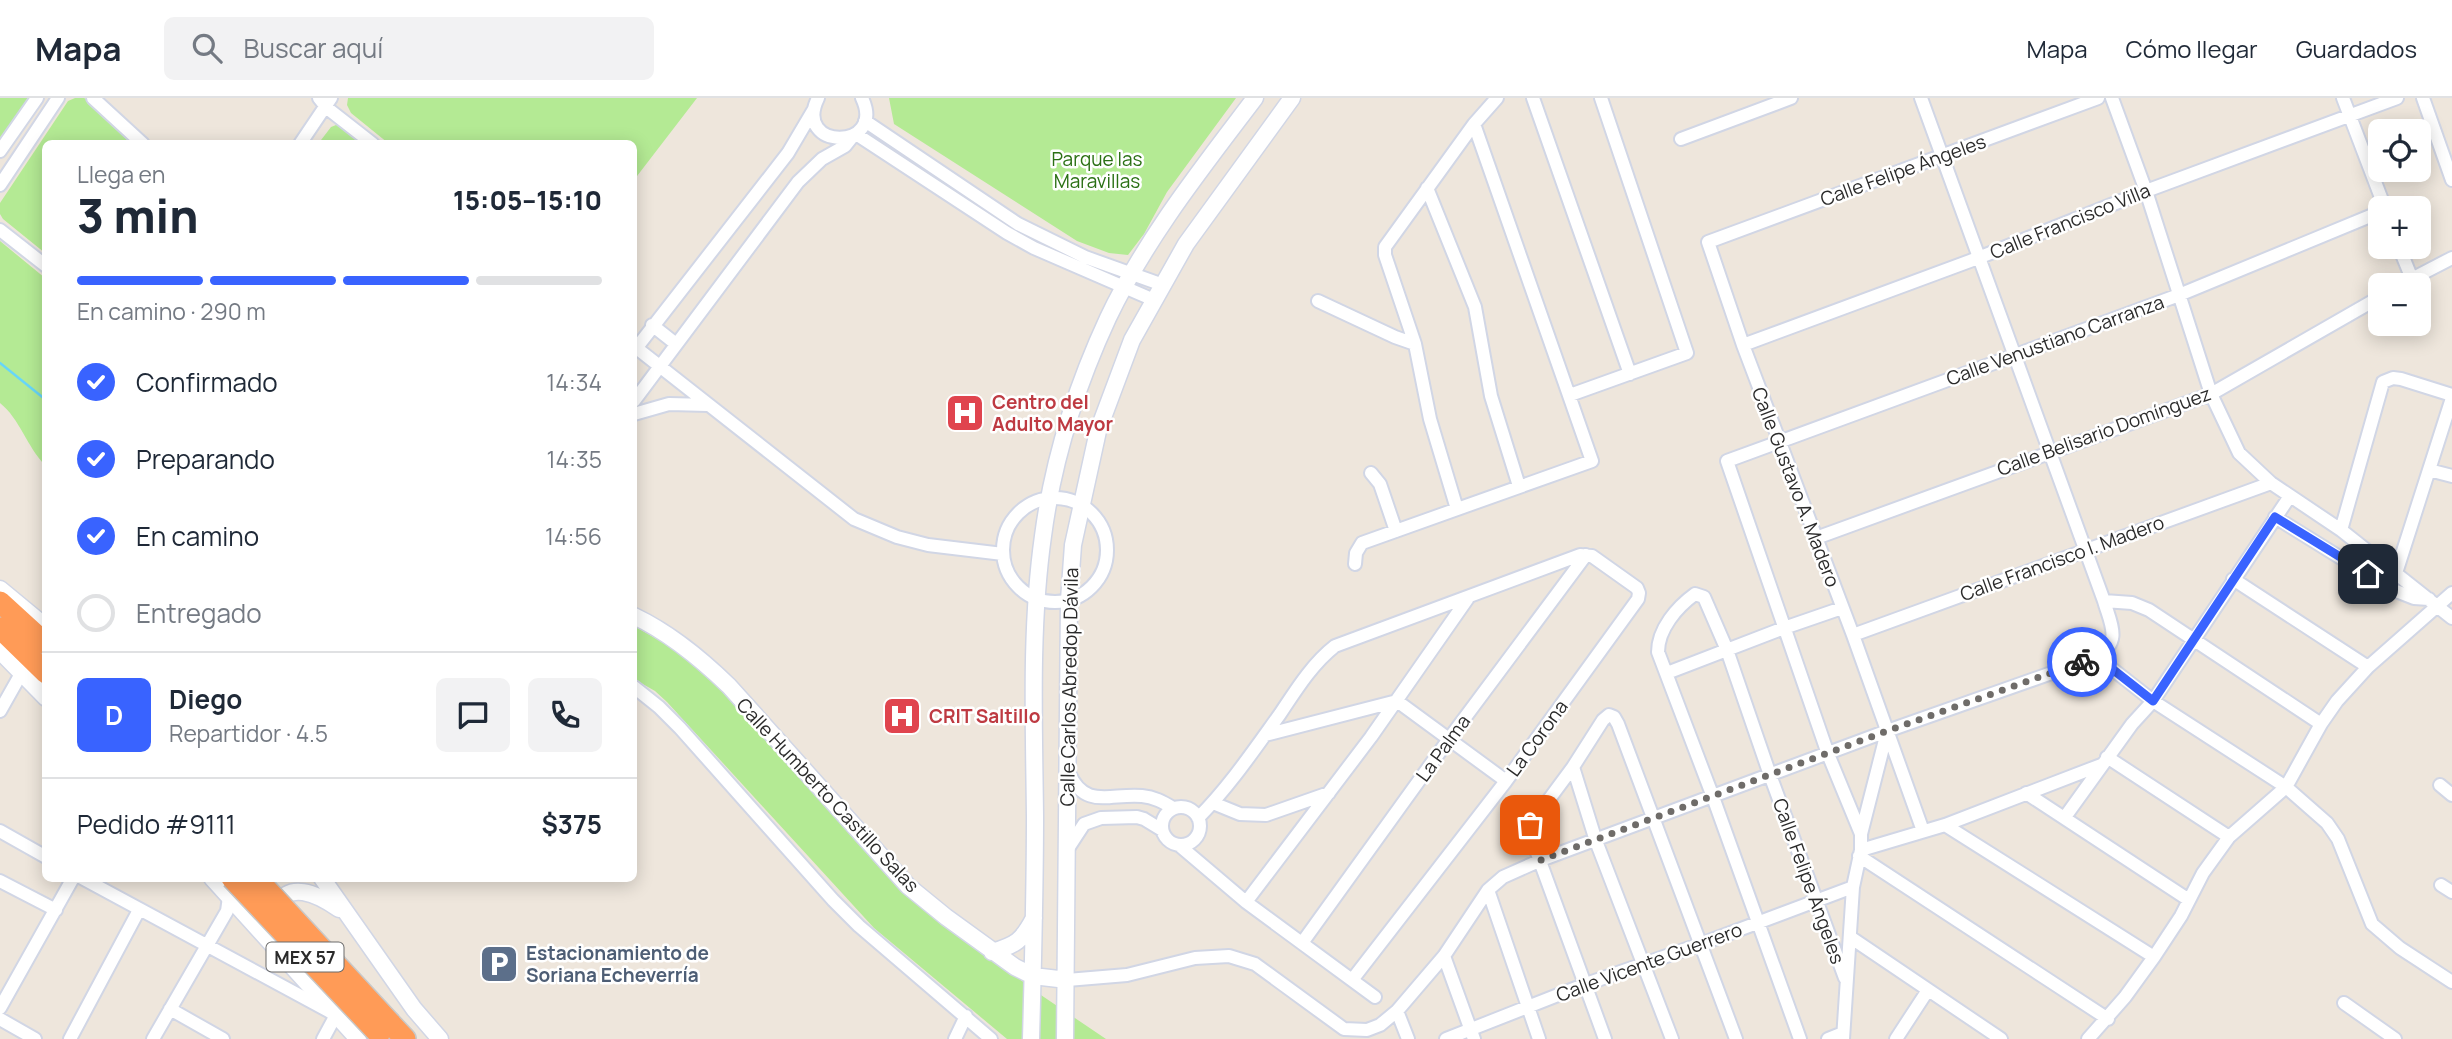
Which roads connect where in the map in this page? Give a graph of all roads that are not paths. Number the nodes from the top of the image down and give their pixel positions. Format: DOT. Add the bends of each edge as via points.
graph roads {
  1 [pos="37,98"];
  2 [pos="58,98"];
  3 [pos="93,98"];
  4 [pos="863,98"];
  5 [pos="1255,98"];
  6 [pos="1292,98"];
  7 [pos="1497,98"];
  8 [pos="1533,98"];
  9 [pos="1601,98"];
  10 [pos="1791,98"];
  11 [pos="1921,98"];
  12 [pos="2098,98"];
  13 [pos="2112,98"];
  14 [pos="2343,98"];
  15 [pos="2397,98"];
  16 [pos="2423,98"];
  17 [pos="326,101"];
  18 [pos="812,102"];
  19 [pos="2350,116"];
  20 [pos="865,121"];
  21 [pos="1474,124"];
  22 [pos="854,135"];
  23 [pos="1681,139"];
  24 [pos="139,140"];
  25 [pos="302,140"];
  26 [pos="369,140"];
  27 [pos="0,151"];
  28 [pos="1942,156"];
  29 [pos="2452,180"];
  30 [pos="0,185"];
  31 [pos="1427,188"];
  32 [pos="2146,191"];
  33 [pos="2380,196"];
  34 [pos="2368,217"];
  35 [pos="0,230"];
  36 [pos="1708,242"];
  37 [pos="1978,258"];
  38 [pos="2452,258"];
  39 [pos="42,263"];
  40 [pos="2423,273"];
  41 [pos="1128,280"];
  42 [pos="1163,285"];
  43 [pos="2179,295"];
  44 [pos="1154,300"];
  45 [pos="1318,301"];
  46 [pos="2368,304"];
  47 [pos="652,325"];
  48 [pos="637,344"];
  49 [pos="676,344"];
  50 [pos="1415,344"];
  51 [pos="1743,345"];
  52 [pos="637,350"];
  53 [pos="2014,354"];
  54 [pos="659,365"];
  55 [pos="1630,374"];
  56 [pos="2211,394"];
  57 [pos="1570,396"];
  58 [pos="637,397"];
  59 [pos="2452,397"];
  60 [pos="709,405"];
  61 [pos="637,413"];
  62 [pos="1779,441"];
  63 [pos="2051,451"];
  64 [pos="2429,470"];
  65 [pos="1371,473"];
  66 [pos="2452,476"];
  67 [pos="2272,483"];
  68 [pos="1519,486"];
  69 [pos="2290,496"];
  70 [pos="1049,498"];
  71 [pos="1081,505"];
  72 [pos="1457,509"];
  73 [pos="2275,517"];
  74 [pos="2341,530"];
  75 [pos="1396,531"];
  76 [pos="1816,538"];
  77 [pos="2085,549"];
  78 [pos="1003,554"];
  79 [pos="1586,555"];
  80 [pos="1355,564"];
  81 [pos="2396,573"];
  82 [pos="2233,579"];
  83 [pos="2452,593"];
  84 [pos="1468,598"];
  85 [pos="2,599"];
  86 [pos="1037,599"];
  87 [pos="1069,600"];
  88 [pos="2104,601"];
  89 [pos="2433,602"];
  90 [pos="1842,608"];
  91 [pos="637,617"];
  92 [pos="2452,618"];
  93 [pos="42,625"];
  94 [pos="0,628"];
  95 [pos="1784,628"];
  96 [pos="1853,635"];
  97 [pos="42,640"];
  98 [pos="2194,641"];
  99 [pos="1727,650"];
  100 [pos="0,651"];
  101 [pos="2097,657"];
  102 [pos="2368,667"];
  103 [pos="42,669"];
  104 [pos="22,672"];
  105 [pos="1667,673"];
  106 [pos="637,689"];
  107 [pos="42,694"];
  108 [pos="1397,701"];
  109 [pos="2153,701"];
  110 [pos="0,710"];
  111 [pos="2321,724"];
  112 [pos="1887,731"];
  113 [pos="1265,735"];
  114 [pos="1449,739"];
  115 [pos="1828,754"];
  116 [pos="2104,761"];
  117 [pos="1573,767"];
  118 [pos="1067,770"];
  119 [pos="1770,775"];
  120 [pos="1506,781"];
  121 [pos="2440,785"];
  122 [pos="2286,788"];
  123 [pos="1329,793"];
  124 [pos="2026,793"];
  125 [pos="2452,794"];
  126 [pos="1101,797"];
  127 [pos="1713,797"];
  128 [pos="1213,803"];
  129 [pos="1173,808"];
  130 [pos="2065,817"];
  131 [pos="1101,818"];
  132 [pos="1198,818"];
  133 [pos="1653,819"];
  134 [pos="1945,825"];
  135 [pos="1162,830"];
  136 [pos="0,831"];
  137 [pos="1923,831"];
  138 [pos="1861,834"];
  139 [pos="2229,837"];
  140 [pos="1596,841"];
  141 [pos="1180,846"];
  142 [pos="1067,850"];
  143 [pos="1860,853"];
  144 [pos="42,855"];
  145 [pos="1541,860"];
  146 [pos="0,881"];
  147 [pos="71,882"];
  148 [pos="89,882"];
  149 [pos="216,882"];
  150 [pos="253,882"];
  151 [pos="261,882"];
  152 [pos="326,882"];
  153 [pos="1853,887"];
  154 [pos="1488,890"];
  155 [pos="231,898"];
  156 [pos="2189,900"];
  157 [pos="1246,902"];
  158 [pos="1816,902"];
  159 [pos="56,911"];
  160 [pos="139,911"];
  161 [pos="346,913"];
  162 [pos="1035,916"];
  163 [pos="1758,922"];
  164 [pos="1850,937"];
  165 [pos="1302,943"];
  166 [pos="1701,944"];
  167 [pos="206,945"];
  168 [pos="992,951"];
  169 [pos="1444,956"];
  170 [pos="2154,957"];
  171 [pos="285,958"];
  172 [pos="1645,964"];
  173 [pos="1033,976"];
  174 [pos="1845,978"];
  175 [pos="1067,980"];
  176 [pos="1352,980"];
  177 [pos="2452,982"];
  178 [pos="1586,984"];
  179 [pos="1928,990"];
  180 [pos="1376,997"];
  181 [pos="2344,1003"];
  182 [pos="0,1008"];
  183 [pos="1527,1008"];
  184 [pos="170,1009"];
  185 [pos="1397,1011"];
  186 [pos="336,1015"];
  187 [pos="966,1016"];
  188 [pos="2108,1019"];
  189 [pos="0,1020"];
  190 [pos="384,1032"];
  191 [pos="1345,1034"];
  192 [pos="1473,1035"];
  193 [pos="1843,1036"];
  194 [pos="1995,1037"];
  195 [pos="2387,1037"];
  196 [pos="35,1039"];
  197 [pos="70,1039"];
  198 [pos="153,1039"];
  199 [pos="223,1039"];
  200 [pos="323,1039"];
  201 [pos="358,1039"];
  202 [pos="405,1039"];
  203 [pos="440,1039"];
  204 [pos="955,1039"];
  205 [pos="991,1039"];
  206 [pos="1031,1039"];
  207 [pos="1065,1039"];
  208 [pos="1408,1039"];
  209 [pos="1446,1039"];
  210 [pos="1539,1039"];
  211 [pos="1605,1039"];
  212 [pos="1672,1039"];
  213 [pos="1736,1039"];
  214 [pos="1800,1039"];
  215 [pos="1828,1039"];
  216 [pos="1896,1039"];
  217 [pos="2088,1039"];
  1 -- 27 [label="street"];
  2 -- 30 [label="street"];
  3 -- 24 [label="street"];
  4 -- 20 [label="street"];
  5 -- 41 [label="main road, Calle Carlos Abredop Dávila"];
  6 -- 42 [label="main road, Calle Carlos Abredop Dávila" via="1194,233"];
  7 -- 21 [label="street"];
  8 -- 55 [label="street"];
  9 -- 55 [label="street" via="1687,354"];
  10 -- 23 [label="street"];
  11 -- 28 [label="street"];
  12 -- 28 [label="street, Calle Felipe Ángeles"];
  13 -- 32 [label="street"];
  14 -- 19 [label="street"];
  15 -- 19 [label="street, Calle Francisco Villa"];
  16 -- 29 [label="street"];
  17 -- 25 [label="street"];
  17 -- 26 [label="street"];
  18 -- 22 [label="street" via="821,132 836,139"];
  18 -- 47 [label="street" via="788,153"];
  19 -- 32 [label="street, Calle Francisco Villa"];
  19 -- 33 [label="street"];
  20 -- 22 [label="street"];
  20 -- 41 [label="street" via="1018,224"];
  21 -- 31 [label="street"];
  21 -- 57 [label="street"];
  22 -- 41 [label="street" via="1034,248"];
  22 -- 49 [label="street" via="798,182"];
  28 -- 36 [label="street, Calle Felipe Ángeles"];
  28 -- 37 [label="street"];
  31 -- 50 [label="street" via="1385,247"];
  31 -- 68 [label="street" via="1475,307 1491,396"];
  32 -- 37 [label="street, Calle Francisco Villa"];
  32 -- 43 [label="street"];
  34 -- 43 [label="street, Calle Venustiano Carranza"];
  35 -- 39 [label="street"];
  36 -- 51 [label="street, Calle Gustavo A. Madero"];
  37 -- 51 [label="street, Calle Francisco Villa"];
  37 -- 53 [label="street"];
  38 -- 40 [label="street"];
  41 -- 42 [label="street"];
  41 -- 44 [label="street"];
  41 -- 70 [label="main road, Calle Carlos Abredop Dávila" via="1071,410"];
  42 -- 44 [label="main road, Calle Carlos Abredop Dávila"];
  43 -- 53 [label="street, Calle Venustiano Carranza"];
  43 -- 56 [label="street"];
  44 -- 71 [label="main road, Calle Carlos Abredop Dávila" via="1113,387"];
  45 -- 50 [label="street"];
  46 -- 56 [label="street, Calle Belisario Domínguez"];
  47 -- 48 [label="street"];
  47 -- 49 [label="street"];
  49 -- 54 [label="street"];
  50 -- 72 [label="street" via="1430,419"];
  51 -- 62 [label="street, Calle Gustavo A. Madero"];
  52 -- 54 [label="street"];
  53 -- 62 [label="street, Calle Venustiano Carranza"];
  53 -- 63 [label="street"];
  54 -- 58 [label="street"];
  54 -- 60 [label="street"];
  55 -- 57 [label="street"];
  56 -- 63 [label="street, Calle Belisario Domínguez"];
  56 -- 67 [label="street" via="2239,453"];
  57 -- 68 [label="street" via="1592,461"];
  59 -- 64 [label="street"];
  59 -- 74 [label="street" via="2401,379 2383,382"];
  60 -- 61 [label="street" via="669,404"];
  60 -- 78 [label="street" via="853,519 928,545"];
  62 -- 76 [label="street, Calle Gustavo A. Madero"];
  62 -- 95 [label="street, Calle Venustiano Carranza" via="1727,461"];
  63 -- 76 [label="street, Calle Belisario Domínguez"];
  63 -- 77 [label="street"];
  64 -- 66 [label="street"];
  64 -- 81 [label="street"];
  65 -- 75 [label="street" via="1380,484"];
  67 -- 69 [label="street"];
  67 -- 77 [label="street, Calle Francisco I. Madero"];
  68 -- 72 [label="street"];
  69 -- 73 [label="street"];
  69 -- 74 [label="street"];
  70 -- 71 [label="street"];
  70 -- 78 [label="street" via="1015,517"];
  70 -- 86 [label="main road, Calle Carlos Abredop Dávila"];
  71 -- 87 [label="main road, Calle Carlos Abredop Dávila"];
  71 -- 87 [label="street" via="1098,522 1106,557 1098,579"];
  72 -- 75 [label="street"];
  73 -- 82 [label="street"];
  73 -- 89 [label="street" via="2391,589"];
  74 -- 81 [label="street"];
  75 -- 80 [label="street" via="1362,543"];
  76 -- 90 [label="street, Calle Gustavo A. Madero"];
  77 -- 88 [label="street"];
  77 -- 96 [label="street, Calle Francisco I. Madero"];
  78 -- 86 [label="street" via="1010,577"];
  79 -- 84 [label="street"];
  79 -- 114 [label="street, La Palma"];
  79 -- 120 [label="street, La Corona" via="1637,588 1638,599"];
  81 -- 89 [label="street"];
  82 -- 98 [label="street"];
  82 -- 102 [label="street"];
  83 -- 89 [label="street"];
  84 -- 108 [label="street"];
  84 -- 113 [label="street" via="1335,646 1306,675"];
  85 -- 93 [label="main road"];
  85 -- 97 [label="highway"];
  86 -- 87 [label="street"];
  86 -- 162 [label="main road, Calle Carlos Abredop Dávila"];
  87 -- 118 [label="main road, Calle Carlos Abredop Dávila"];
  88 -- 98 [label="street" via="2140,606"];
  88 -- 101 [label="street" via="2112,643"];
  89 -- 92 [label="street"];
  89 -- 102 [label="street"];
  90 -- 95 [label="street"];
  90 -- 96 [label="street, Calle Gustavo A. Madero"];
  91 -- 168 [label="main road, Calle Humberto Castillo Salas" via="702,659 908,886"];
  94 -- 103 [label="highway"];
  95 -- 99 [label="street"];
  95 -- 115 [label="street"];
  96 -- 112 [label="street, Calle Gustavo A. Madero"];
  98 -- 109 [label="street"];
  98 -- 111 [label="street"];
  99 -- 105 [label="street"];
  99 -- 105 [label="street, Calle Felipe Ángeles" via="1704,597 1695,594 1676,611 1660,637 1658,652"];
  99 -- 119 [label="street, Calle Felipe Ángeles"];
  100 -- 104 [label="main road"];
  101 -- 109 [label="street"];
  101 -- 112 [label="street"];
  102 -- 111 [label="street"];
  104 -- 107 [label="main road"];
  104 -- 110 [label="street"];
  105 -- 127 [label="street"];
  106 -- 187 [label="street" via="680,728 850,918"];
  108 -- 113 [label="street"];
  108 -- 114 [label="street"];
  108 -- 123 [label="street"];
  109 -- 116 [label="street"];
  109 -- 122 [label="street"];
  111 -- 122 [label="street"];
  112 -- 115 [label="street"];
  112 -- 137 [label="street, Calle Gustavo A. Madero"];
  112 -- 138 [label="street"];
  113 -- 128 [label="street"];
  114 -- 120 [label="street"];
  114 -- 165 [label="street, La Palma"];
  115 -- 119 [label="street"];
  115 -- 138 [label="street"];
  116 -- 124 [label="street"];
  116 -- 130 [label="street"];
  116 -- 139 [label="street"];
  117 -- 133 [label="street" via="1603,720 1609,716 1616,719"];
  117 -- 140 [label="street"];
  117 -- 145 [label="street" via="1530,825 1529,834"];
  118 -- 126 [label="street" via="1079,790"];
  118 -- 142 [label="main road, Calle Carlos Abredop Dávila"];
  119 -- 127 [label="street"];
  119 -- 158 [label="street, Calle Felipe Ángeles"];
  120 -- 176 [label="street, La Corona"];
  121 -- 125 [label="street"];
  122 -- 139 [label="street"];
  122 -- 177 [label="street" via="2333,831 2372,924"];
  123 -- 128 [label="street" via="1266,815 1240,814"];
  123 -- 157 [label="street"];
  124 -- 130 [label="street"];
  124 -- 134 [label="street"];
  126 -- 129 [label="street" via="1155,798"];
  126 -- 131 [label="street"];
  127 -- 133 [label="street"];
  127 -- 163 [label="street"];
  128 -- 132 [label="street"];
  129 -- 132 [label="street" via="1188,808"];
  129 -- 135 [label="street" via="1163,818"];
  130 -- 156 [label="street"];
  131 -- 135 [label="street" via="1137,817"];
  131 -- 142 [label="street" via="1084,824"];
  132 -- 141 [label="street" via="1195,839"];
  133 -- 140 [label="street"];
  133 -- 166 [label="street"];
  134 -- 137 [label="street"];
  134 -- 170 [label="street"];
  135 -- 141 [label="street" via="1167,840"];
  136 -- 144 [label="street"];
  137 -- 143 [label="street"];
  138 -- 143 [label="street"];
  139 -- 156 [label="street"];
  140 -- 145 [label="street"];
  140 -- 172 [label="street"];
  141 -- 157 [label="street"];
  142 -- 175 [label="main road, Calle Carlos Abredop Dávila"];
  143 -- 153 [label="street"];
  143 -- 188 [label="street"];
  145 -- 154 [label="street" via="1503,877"];
  145 -- 178 [label="street"];
  146 -- 159 [label="street"];
  147 -- 159 [label="street"];
  148 -- 160 [label="street"];
  149 -- 155 [label="main road"];
  150 -- 155 [label="main road"];
  151 -- 190 [label="highway, MEX 57, bridge"];
  152 -- 161 [label="main road"];
  153 -- 158 [label="street, Calle Vicente Guerrero"];
  153 -- 164 [label="street"];
  154 -- 169 [label="street"];
  154 -- 183 [label="street"];
  155 -- 167 [label="street"];
  155 -- 171 [label="main road"];
  155 -- 190 [label="highway, MEX 57, bridge"];
  156 -- 170 [label="street"];
  157 -- 165 [label="street"];
  158 -- 163 [label="street, Calle Vicente Guerrero"];
  158 -- 174 [label="street, Calle Felipe Ángeles"];
  159 -- 182 [label="street"];
  160 -- 167 [label="street"];
  160 -- 197 [label="street"];
  161 -- 171 [label="main road" via="314,894 297,892 281,899 273,922"];
  161 -- 203 [label="main road"];
  162 -- 168 [label="main road" via="1019,941"];
  162 -- 173 [label="main road, Calle Carlos Abredop Dávila"];
  163 -- 166 [label="street, Calle Vicente Guerrero"];
  163 -- 214 [label="street"];
  164 -- 174 [label="street"];
  164 -- 179 [label="street"];
  165 -- 176 [label="street"];
  166 -- 172 [label="street, Calle Vicente Guerrero"];
  166 -- 213 [label="street"];
  167 -- 184 [label="street"];
  167 -- 186 [label="street"];
  168 -- 173 [label="main road, Calle Humberto Castillo Salas"];
  169 -- 185 [label="street"];
  169 -- 192 [label="street"];
  170 -- 188 [label="street"];
  171 -- 186 [label="main road"];
  172 -- 178 [label="street, Calle Vicente Guerrero"];
  172 -- 212 [label="street"];
  173 -- 175 [label="main road, Calle Humberto Castillo Salas"];
  173 -- 206 [label="main road, Calle Carlos Abredop Dávila"];
  174 -- 193 [label="street"];
  175 -- 191 [label="street" via="1127,975 1195,958 1229,956 1255,964"];
  175 -- 207 [label="main road, Calle Carlos Abredop Dávila"];
  176 -- 180 [label="street"];
  178 -- 183 [label="street, Calle Vicente Guerrero"];
  178 -- 211 [label="street"];
  179 -- 194 [label="street"];
  179 -- 216 [label="street"];
  181 -- 195 [label="street"];
  183 -- 192 [label="street, Calle Vicente Guerrero"];
  183 -- 210 [label="street"];
  184 -- 198 [label="street"];
  184 -- 199 [label="street"];
  185 -- 191 [label="street" via="1380,1025"];
  185 -- 208 [label="street"];
  186 -- 200 [label="street"];
  186 -- 201 [label="main road"];
  187 -- 204 [label="street"];
  187 -- 205 [label="street"];
  188 -- 217 [label="street"];
  189 -- 196 [label="street"];
  190 -- 202 [label="highway, MEX 57"];
  192 -- 209 [label="street, Calle Vicente Guerrero"];
  193 -- 215 [label="street"];
}
